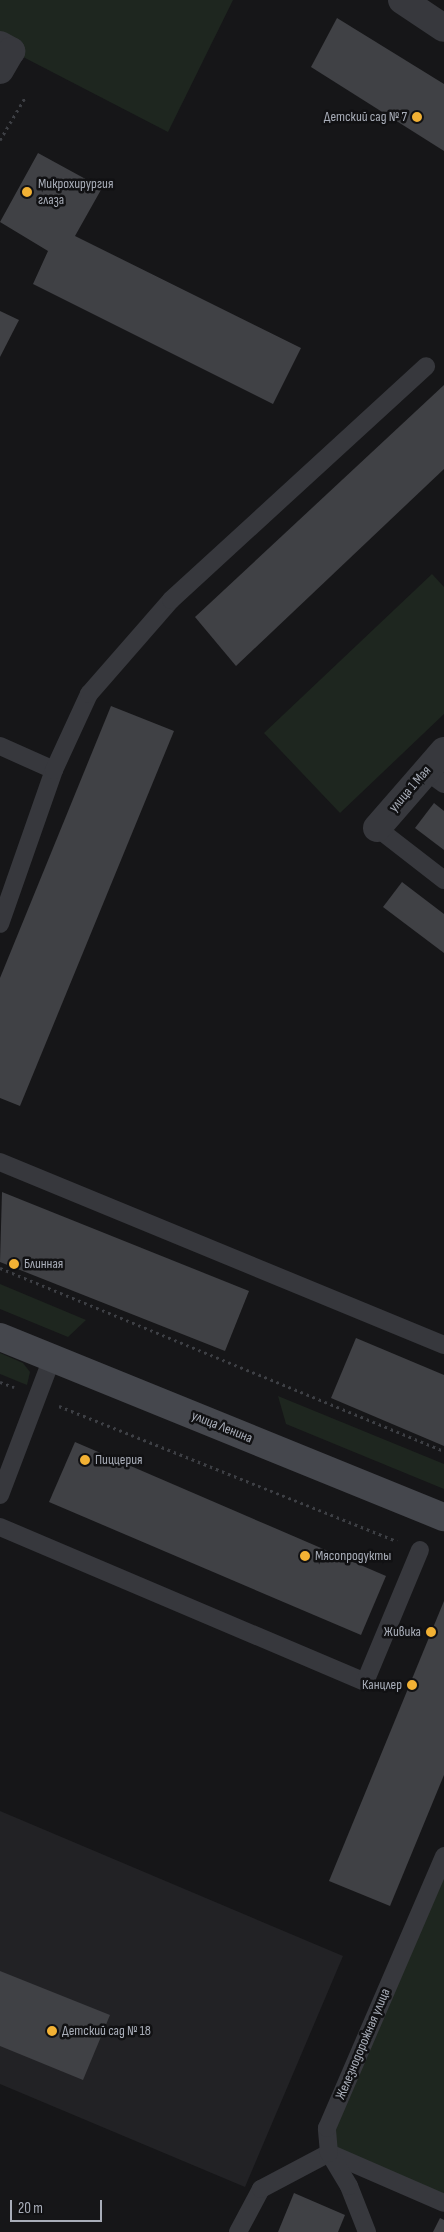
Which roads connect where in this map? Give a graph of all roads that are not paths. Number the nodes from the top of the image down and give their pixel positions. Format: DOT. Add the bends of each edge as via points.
graph roads {
  1 [pos="402,0"];
  2 [pos="444,28"];
  3 [pos="426,366"];
  4 [pos="0,746"];
  5 [pos="444,751"];
  6 [pos="54,770"];
  7 [pos="435,777"];
  8 [pos="377,828"];
  9 [pos="444,880"];
  10 [pos="0,924"];
  11 [pos="0,1162"];
  12 [pos="0,1337"];
  13 [pos="444,1345"];
  14 [pos="52,1358"];
  15 [pos="0,1495"];
  16 [pos="444,1517"];
  17 [pos="0,1527"];
  18 [pos="420,1550"];
  19 [pos="444,1856"];
  20 [pos="329,2152"];
  21 [pos="444,2203"];
  22 [pos="238,2232"];
  23 [pos="367,2232"];
  1 -- 2 [label="street"];
  3 -- 6 [label="lane" via="171,600 89,694"];
  4 -- 6 [label="lane"];
  5 -- 7 [label="street, улица 1 Мая"];
  6 -- 10 [label="lane"];
  7 -- 8 [label="street, улица 1 Мая"];
  8 -- 9 [label="lane"];
  11 -- 13 [label="lane"];
  12 -- 14 [label="main road, улица Ленина"];
  14 -- 15 [label="lane"];
  14 -- 16 [label="main road, улица Ленина"];
  17 -- 18 [label="lane" via="366,1682"];
  19 -- 20 [label="lane, Железнодорожная улица" via="327,2128"];
  20 -- 21 [label="lane"];
  20 -- 22 [label="lane" via="261,2189"];
  20 -- 23 [label="lane, Железнодорожная улица" via="349,2186"];
}
